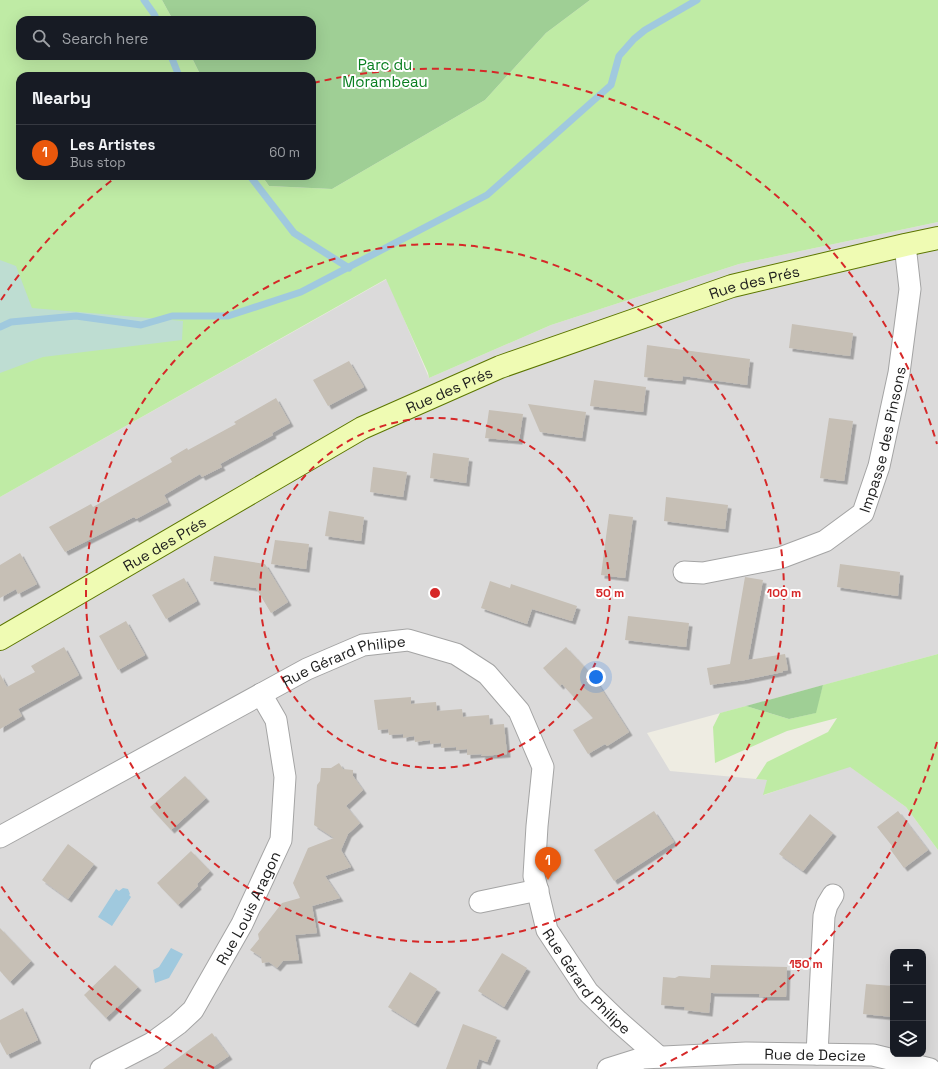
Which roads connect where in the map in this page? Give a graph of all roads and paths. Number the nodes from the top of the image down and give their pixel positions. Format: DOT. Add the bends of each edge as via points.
graph roads {
  1 [pos="938,238"];
  2 [pos="905,245"];
  3 [pos="684,572"];
  4 [pos="0,639"];
  5 [pos="262,694"];
  6 [pos="0,837"];
  7 [pos="538,890"];
  8 [pos="833,895"];
  9 [pos="480,902"];
  10 [pos="817,1054"];
  11 [pos="873,1055"];
  12 [pos="659,1058"];
  13 [pos="752,1061"];
  14 [pos="101,1069"];
  15 [pos="608,1069"];
  16 [pos="858,1069"];
  17 [pos="930,1069"];
  1 -- 2 [label="street, Rue des Prés"];
  2 -- 3 [label="street, Impasse des Pinsons" via="910,289 899,372 880,466 863,513 825,541 780,558 703,573"];
  2 -- 4 [label="street, Rue des Prés" via="732,286 500,367 362,428"];
  5 -- 6 [label="street, Rue Gérard Philipe"];
  5 -- 7 [label="street, Rue Gérard Philipe" via="307,669 363,645 408,640 456,654 487,674 519,711 543,767 534,876"];
  5 -- 14 [label="street, Rue Louis Aragon" via="276,720 284,777 281,840 242,924 193,1010 152,1043"];
  7 -- 9 [label="street"];
  7 -- 12 [label="street, Rue Gérard Philipe" via="547,930 588,992"];
  8 -- 10 [label="street" via="824,916"];
  10 -- 11 [label="street, Rue de Decize"];
  10 -- 13 [label="street, Rue de Decize"];
  11 -- 16 [label="street"];
  11 -- 17 [label="street, Rue de Decize"];
  12 -- 13 [label="street, Rue de Decize"];
  12 -- 15 [label="street, Rue de Decize" via="643,1058"];
}
